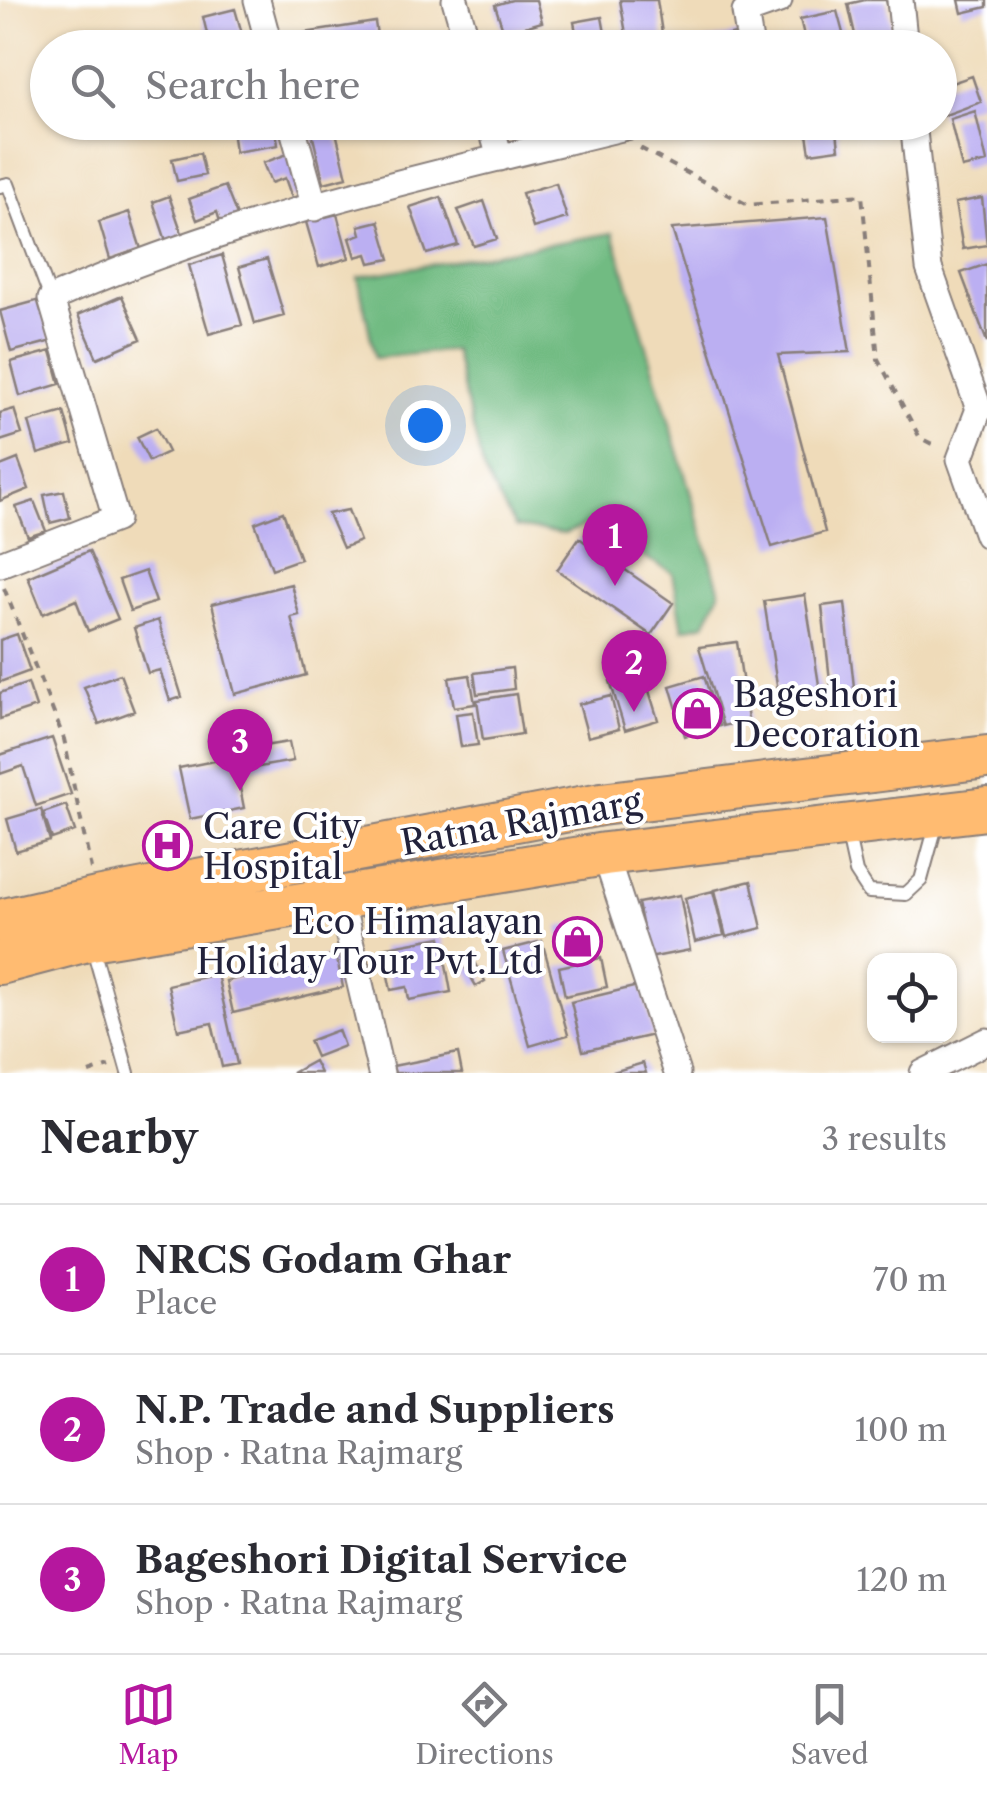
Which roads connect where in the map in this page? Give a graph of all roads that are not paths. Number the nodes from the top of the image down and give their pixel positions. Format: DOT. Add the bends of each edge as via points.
graph roads {
  1 [pos="257,0"];
  2 [pos="456,0"];
  3 [pos="779,0"];
  4 [pos="900,0"];
  5 [pos="744,6"];
  6 [pos="265,30"];
  7 [pos="464,30"];
  8 [pos="904,30"];
  9 [pos="296,140"];
  10 [pos="495,140"];
  11 [pos="574,140"];
  12 [pos="916,140"];
  13 [pos="500,158"];
  14 [pos="0,186"];
  15 [pos="315,208"];
  16 [pos="51,299"];
  17 [pos="987,535"];
  18 [pos="0,564"];
  19 [pos="987,758"];
  20 [pos="987,809"];
  21 [pos="938,814"];
  22 [pos="847,823"];
  23 [pos="605,854"];
  24 [pos="340,898"];
  25 [pos="94,919"];
  26 [pos="0,921"];
  27 [pos="0,963"];
  28 [pos="987,1041"];
  29 [pos="128,1073"];
  30 [pos="381,1073"];
  31 [pos="677,1073"];
  32 [pos="923,1073"];
  1 -- 6 [label="street"];
  2 -- 7 [label="street"];
  3 -- 5 [label="street"];
  4 -- 8 [label="street"];
  9 -- 15 [label="street"];
  10 -- 13 [label="street"];
  11 -- 13 [label="street"];
  12 -- 17 [label="street" via="928,268 979,409 960,458"];
  13 -- 15 [label="street"];
  14 -- 16 [label="lane" via="8,184"];
  15 -- 16 [label="street" via="121,268"];
  16 -- 18 [label="street" via="116,519"];
  19 -- 25 [label="highway, Ratna Rajmarg" via="601,804"];
  20 -- 21 [label="highway, Ratna Rajmarg"];
  21 -- 22 [label="highway, Ratna Rajmarg"];
  21 -- 22 [label="lane" via="921,880 906,894 869,892 852,858"];
  22 -- 23 [label="highway, Ratna Rajmarg"];
  23 -- 24 [label="highway, Ratna Rajmarg"];
  23 -- 31 [label="street"];
  24 -- 25 [label="highway, Ratna Rajmarg"];
  24 -- 30 [label="street"];
  25 -- 26 [label="highway, Ratna Rajmarg"];
  25 -- 27 [label="highway, Ratna Rajmarg"];
  25 -- 29 [label="lane"];
  28 -- 32 [label="street"];
}
